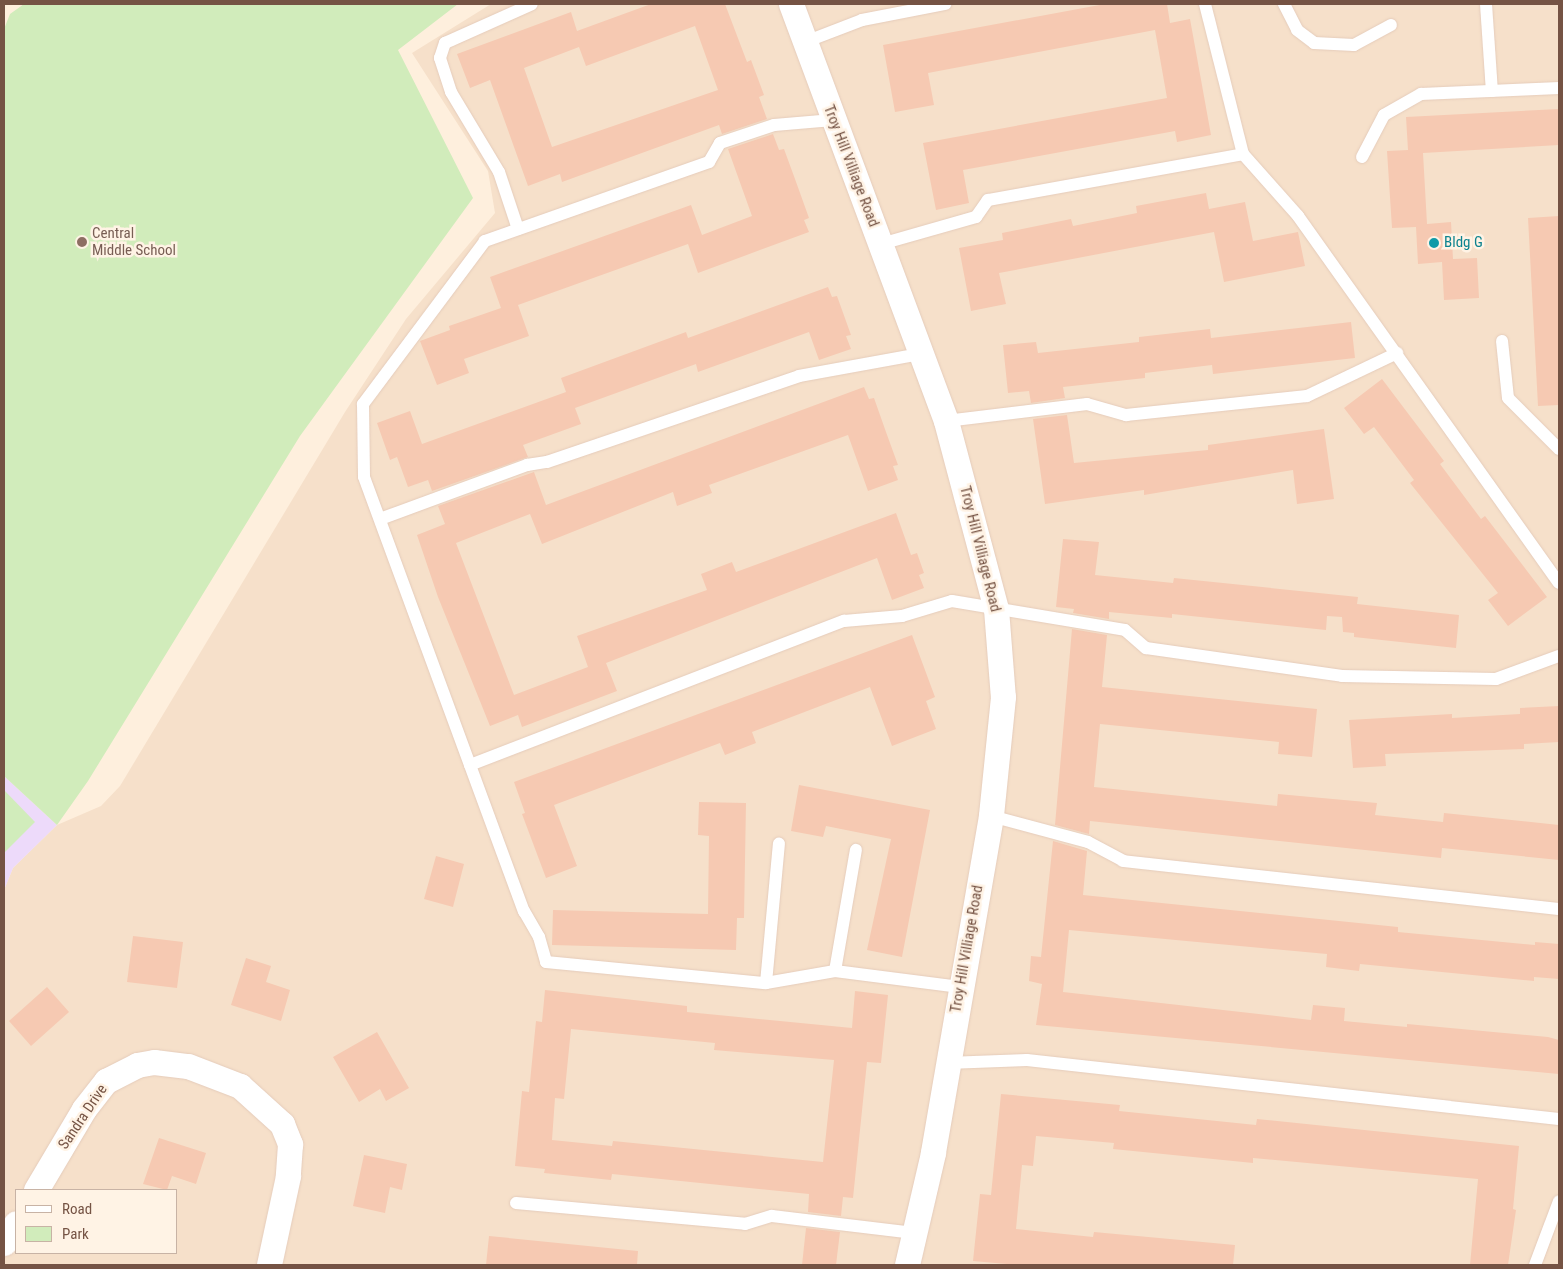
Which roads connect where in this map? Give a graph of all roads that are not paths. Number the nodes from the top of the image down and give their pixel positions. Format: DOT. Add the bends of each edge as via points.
graph roads {
  1 [pos="532,4"];
  2 [pos="791,4"];
  3 [pos="945,4"];
  4 [pos="1204,4"];
  5 [pos="1284,4"];
  6 [pos="1486,4"];
  7 [pos="1391,24"];
  8 [pos="805,42"];
  9 [pos="1559,88"];
  10 [pos="1492,91"];
  11 [pos="833,120"];
  12 [pos="1243,154"];
  13 [pos="1362,157"];
  14 [pos="518,229"];
  15 [pos="880,244"];
  16 [pos="1502,341"];
  17 [pos="1397,353"];
  18 [pos="920,354"];
  19 [pos="946,421"];
  20 [pos="1559,449"];
  21 [pos="380,519"];
  22 [pos="1559,583"];
  23 [pos="996,608"];
  24 [pos="1559,656"];
  25 [pos="470,765"];
  26 [pos="991,816"];
  27 [pos="779,844"];
  28 [pos="856,850"];
  29 [pos="1559,910"];
  30 [pos="835,971"];
  31 [pos="766,983"];
  32 [pos="960,987"];
  33 [pos="947,1063"];
  34 [pos="1559,1119"];
  35 [pos="37,1189"];
  36 [pos="1559,1202"];
  37 [pos="516,1203"];
  38 [pos="15,1225"];
  39 [pos="914,1233"];
  40 [pos="4,1243"];
  41 [pos="269,1265"];
  42 [pos="906,1265"];
  43 [pos="1536,1265"];
  1 -- 14 [label="lane" via="445,43 440,58 451,92 499,172"];
  2 -- 8 [label="street, Troy Hill Villiage Road"];
  3 -- 8 [label="lane" via="862,20"];
  4 -- 12 [label="lane"];
  5 -- 7 [label="lane" via="1297,30 1314,43 1354,45"];
  6 -- 10 [label="lane"];
  8 -- 11 [label="street, Troy Hill Villiage Road"];
  9 -- 10 [label="lane"];
  10 -- 13 [label="lane" via="1422,94 1384,115"];
  11 -- 14 [label="lane" via="774,125 720,143 710,162"];
  11 -- 15 [label="street, Troy Hill Villiage Road"];
  12 -- 15 [label="lane" via="988,200 976,217"];
  12 -- 17 [label="lane" via="1298,216"];
  14 -- 21 [label="lane" via="485,241 363,404 364,477"];
  15 -- 18 [label="street, Troy Hill Villiage Road"];
  16 -- 20 [label="lane" via="1508,398"];
  17 -- 19 [label="lane" via="1307,396 1126,414 1087,404"];
  17 -- 22 [label="lane"];
  18 -- 19 [label="street, Troy Hill Villiage Road"];
  18 -- 21 [label="lane" via="799,376 547,462 527,465"];
  19 -- 23 [label="street, Troy Hill Villiage Road"];
  21 -- 25 [label="lane"];
  23 -- 24 [label="lane" via="1125,630 1146,648 1342,676 1496,678"];
  23 -- 25 [label="lane" via="952,601 902,616 844,621"];
  23 -- 26 [label="street, Troy Hill Villiage Road" via="1003,697"];
  25 -- 31 [label="lane" via="546,962"];
  26 -- 29 [label="lane" via="1088,842 1124,861"];
  26 -- 32 [label="street, Troy Hill Villiage Road"];
  27 -- 31 [label="lane"];
  28 -- 30 [label="lane"];
  30 -- 31 [label="lane"];
  30 -- 32 [label="lane"];
  32 -- 33 [label="street, Troy Hill Villiage Road"];
  33 -- 34 [label="lane" via="1027,1060"];
  33 -- 39 [label="street, Troy Hill Villiage Road" via="933,1153"];
  35 -- 41 [label="street, Sandra Drive" via="84,1109 106,1081 137,1065 154,1062 188,1066 240,1086 282,1124 290,1144 288,1176"];
  36 -- 43 [label="lane"];
  37 -- 39 [label="lane" via="745,1224 772,1216"];
  38 -- 40 [label="street"];
  39 -- 42 [label="street, Troy Hill Villiage Road"];
}
